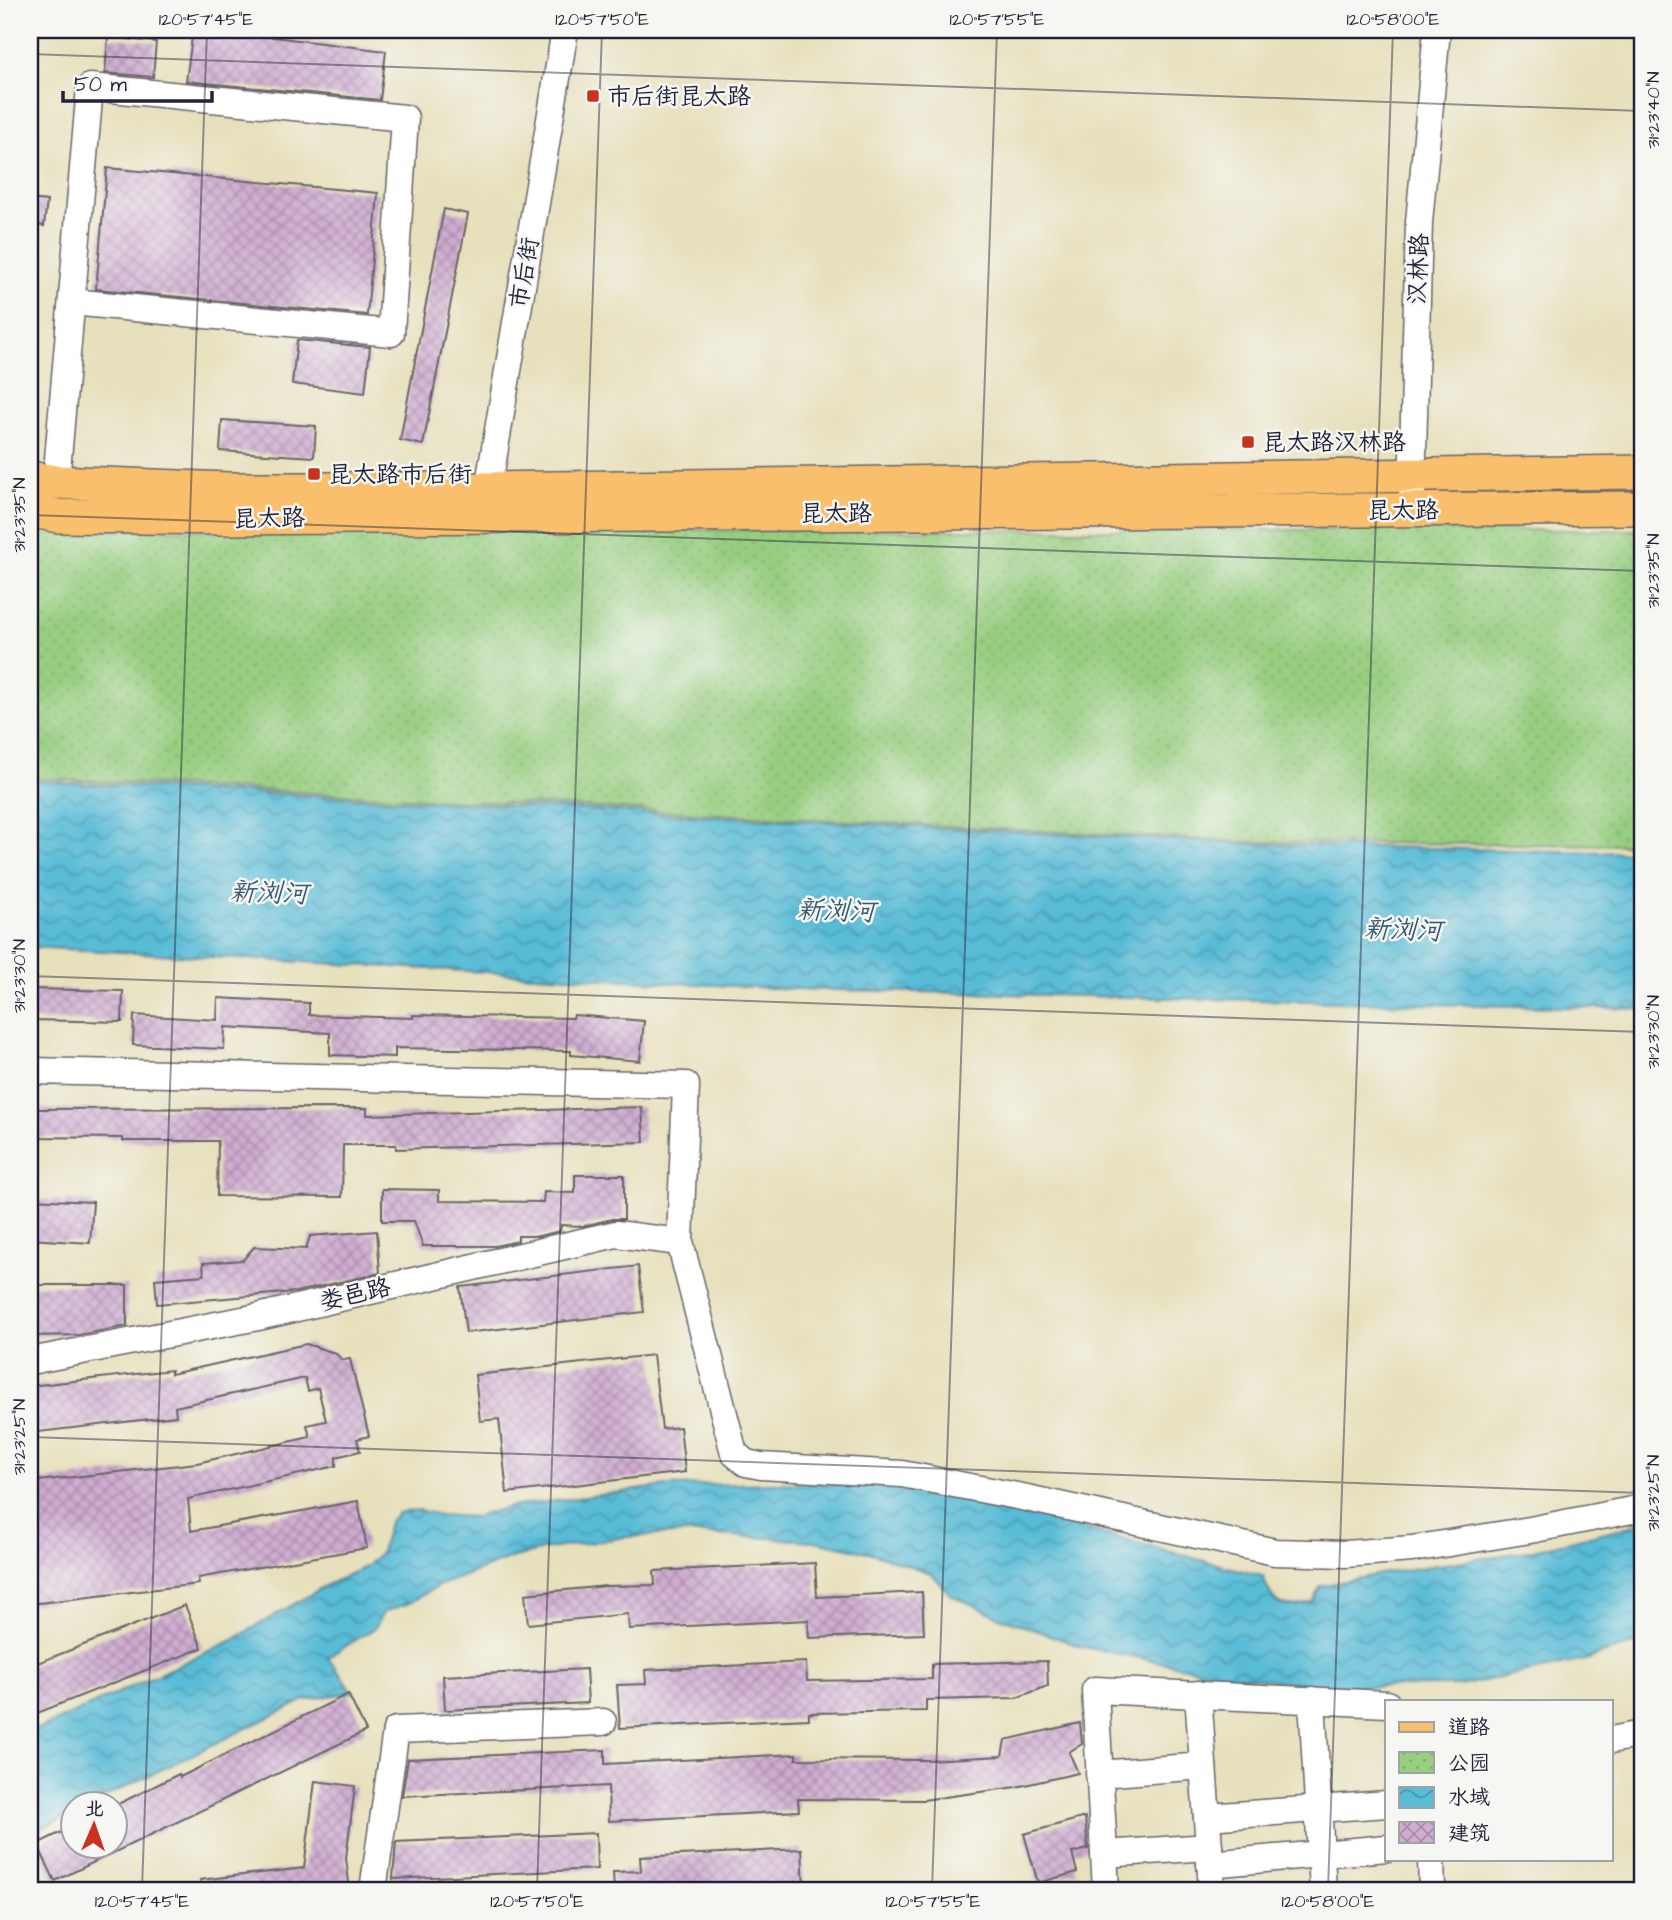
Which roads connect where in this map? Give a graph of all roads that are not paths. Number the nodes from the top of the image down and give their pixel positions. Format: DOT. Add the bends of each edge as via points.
graph roads {
  1 [pos="565,30"];
  2 [pos="1437,30"];
  3 [pos="72,302"];
  4 [pos="1642,472"];
  5 [pos="1412,474"];
  6 [pos="43,480"];
  7 [pos="486,502"];
  8 [pos="1642,508"];
  9 [pos="30,510"];
  10 [pos="1411,510"];
  11 [pos="30,1071"];
  12 [pos="680,1242"];
  13 [pos="30,1361"];
  14 [pos="1642,1508"];
  15 [pos="1198,1695"];
  16 [pos="1312,1700"];
  17 [pos="1385,1704"];
  18 [pos="603,1722"];
  19 [pos="1642,1734"];
  20 [pos="1612,1740"];
  21 [pos="1203,1766"];
  22 [pos="1100,1774"];
  23 [pos="1385,1804"];
  24 [pos="1319,1809"];
  25 [pos="1207,1817"];
  26 [pos="1385,1848"];
  27 [pos="1104,1854"];
  28 [pos="1321,1854"];
  29 [pos="1431,1860"];
  30 [pos="1210,1867"];
  31 [pos="373,1890"];
  32 [pos="1106,1890"];
  33 [pos="1323,1890"];
  34 [pos="1432,1890"];
  1 -- 7 [label="street, 市后街"];
  2 -- 5 [label="street, 汉林路" via="1419,222"];
  3 -- 3 [label="street" via="90,87 405,118 391,332"];
  3 -- 6 [label="street"];
  4 -- 5 [label="main road, 昆太路"];
  5 -- 7 [label="main road, 昆太路"];
  5 -- 10 [label="street, 汉林路"];
  6 -- 7 [label="main road, 昆太路"];
  7 -- 9 [label="main road, 昆太路" via="224,518 58,516"];
  7 -- 10 [label="main road, 昆太路"];
  8 -- 10 [label="main road, 昆太路"];
  11 -- 12 [label="street" via="686,1085"];
  12 -- 13 [label="street, 娄邑路" via="616,1234 258,1317"];
  12 -- 14 [label="street" via="734,1453 746,1463 902,1474 1275,1552 1345,1554 1412,1549"];
  15 -- 16 [label="street"];
  15 -- 21 [label="street"];
  15 -- 22 [label="street" via="1095,1690"];
  16 -- 17 [label="street"];
  16 -- 24 [label="street"];
  18 -- 31 [label="street" via="396,1730"];
  19 -- 20 [label="street"];
  21 -- 22 [label="street"];
  21 -- 25 [label="street"];
  22 -- 27 [label="street"];
  23 -- 24 [label="street"];
  24 -- 25 [label="street"];
  24 -- 28 [label="street"];
  25 -- 30 [label="street"];
  26 -- 28 [label="street"];
  27 -- 30 [label="street"];
  27 -- 32 [label="street"];
  28 -- 30 [label="street"];
  28 -- 33 [label="street"];
  29 -- 34 [label="street"];
}
